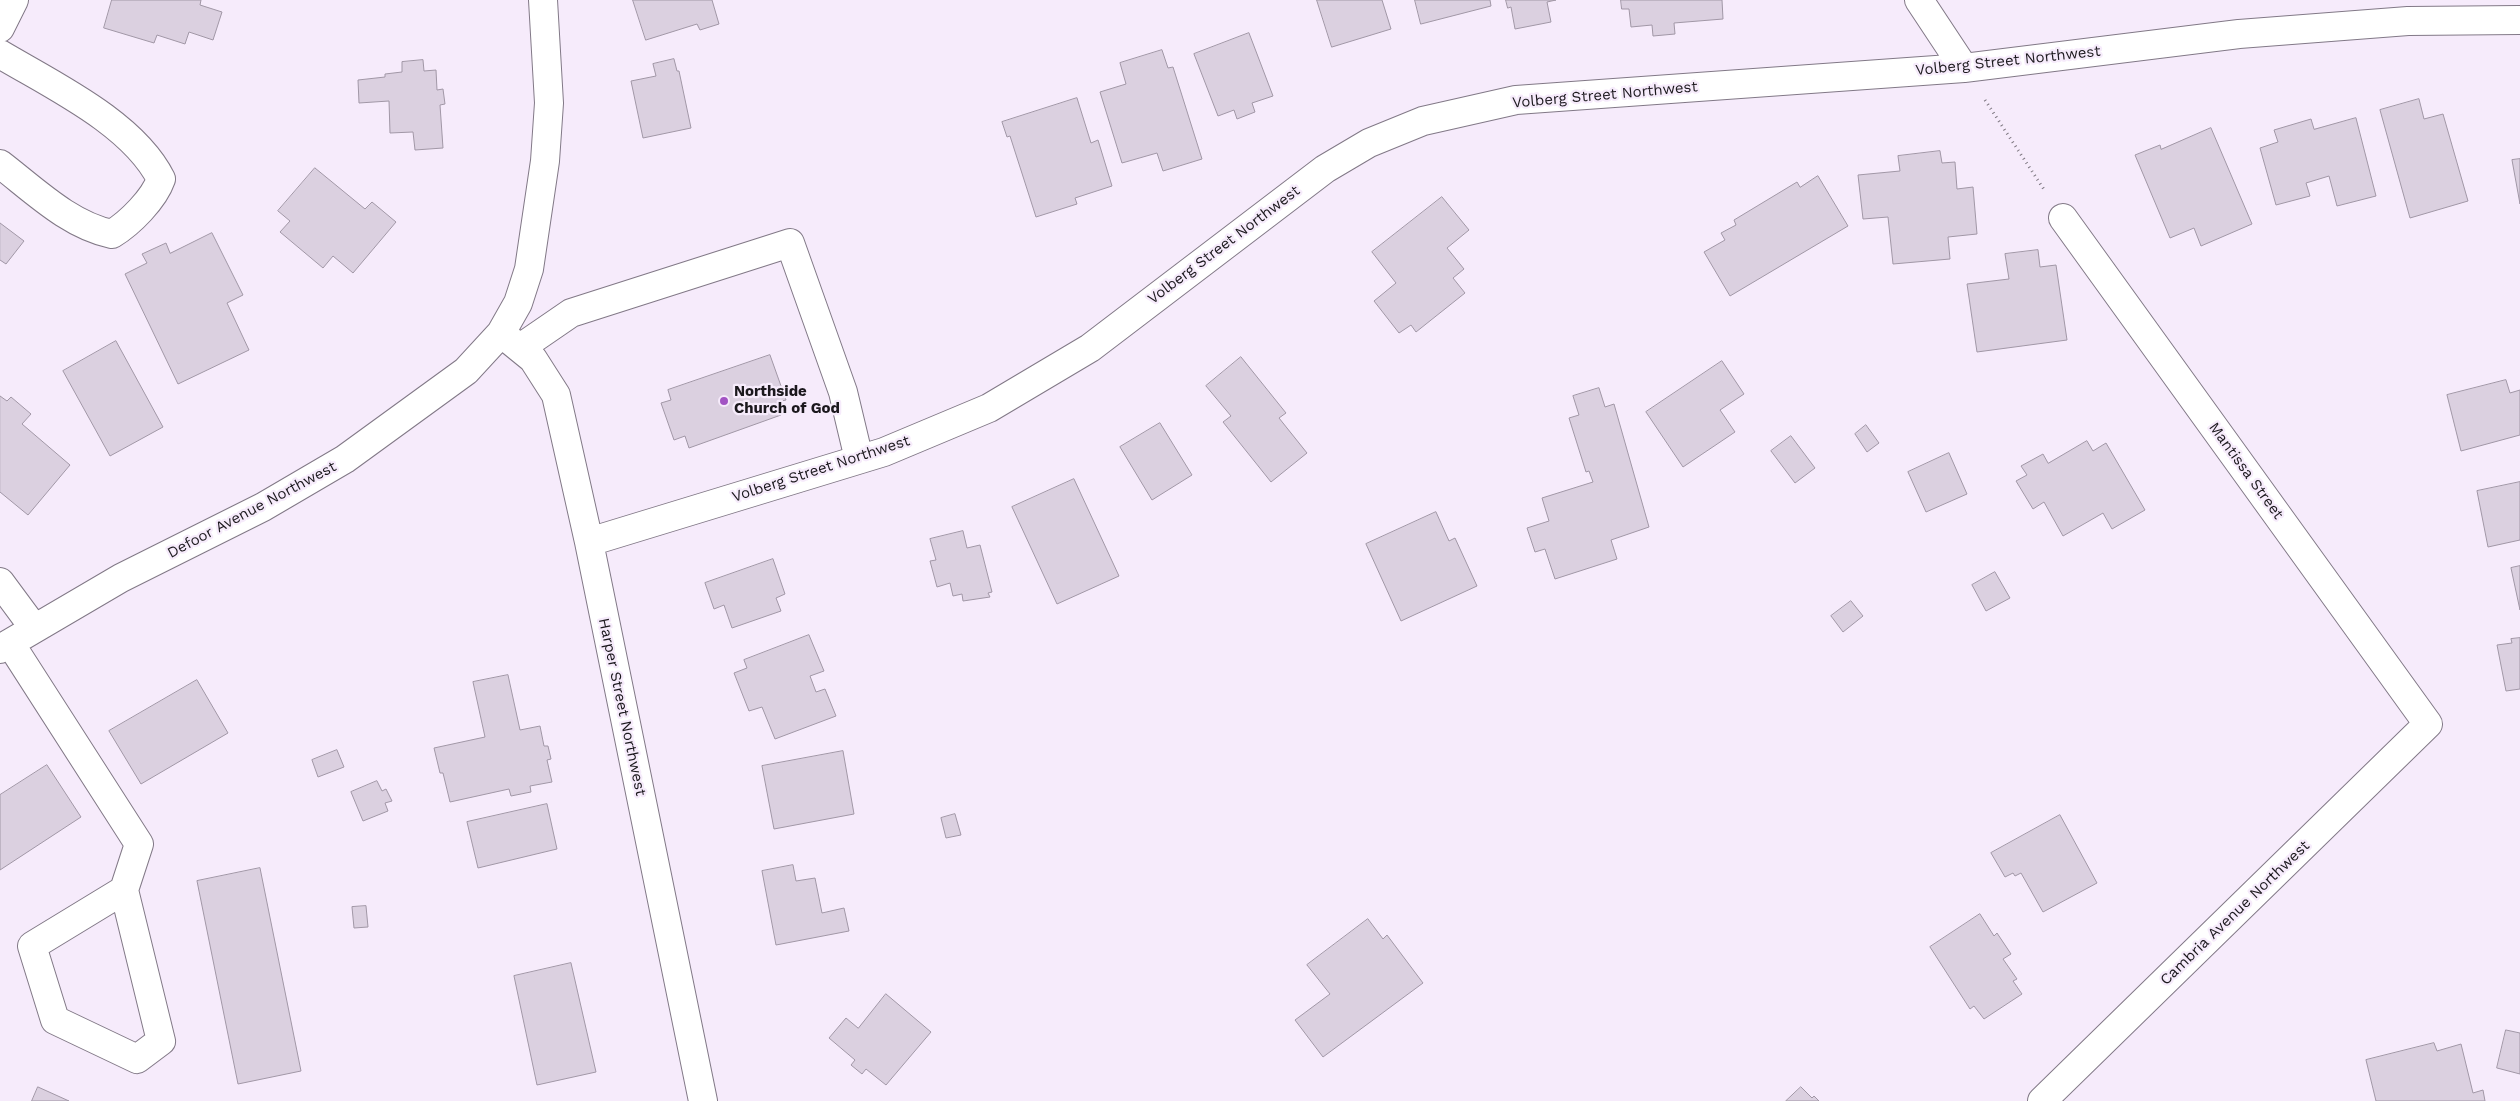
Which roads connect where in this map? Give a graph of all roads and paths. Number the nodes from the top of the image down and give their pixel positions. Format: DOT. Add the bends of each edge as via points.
graph roads {
  1 [pos="14,0"];
  2 [pos="543,0"];
  3 [pos="1919,0"];
  4 [pos="2520,20"];
  5 [pos="0,28"];
  6 [pos="0,54"];
  7 [pos="1964,68"];
  8 [pos="0,164"];
  9 [pos="2063,218"];
  10 [pos="510,341"];
  11 [pos="860,460"];
  12 [pos="588,542"];
  13 [pos="0,582"];
  14 [pos="34,628"];
  15 [pos="5,646"];
  16 [pos="2428,724"];
  17 [pos="124,890"];
  18 [pos="703,1101"];
  19 [pos="2042,1101"];
  1 -- 5 [label="street"];
  2 -- 10 [label="street, Defoor Avenue Northwest" via="549,103 545,160 528,269"];
  3 -- 7 [label="street"];
  4 -- 7 [label="street, Volberg Street Northwest" via="2408,21 2239,34"];
  6 -- 8 [label="street" via="112,122 154,166 161,179 157,189 122,228 112,234 100,232 64,213"];
  7 -- 9 [label="path"];
  7 -- 11 [label="street, Volberg Street Northwest" via="1516,100 1423,121 1369,144 1325,169 1090,348 998,403"];
  9 -- 16 [label="street, Mantissa Street"];
  10 -- 11 [label="street" via="571,313 790,242 843,392"];
  10 -- 12 [label="street, Harper Street Northwest" via="533,359 556,395"];
  10 -- 14 [label="street, Defoor Avenue Northwest" via="345,459 263,507 121,578"];
  11 -- 12 [label="street, Volberg Street Northwest"];
  12 -- 18 [label="street, Harper Street Northwest"];
  13 -- 14 [label="street"];
  14 -- 15 [label="street, Defoor Avenue Northwest"];
  15 -- 17 [label="street" via="139,844"];
  16 -- 19 [label="street, Cambria Avenue Northwest"];
  17 -- 17 [label="street" via="32,946 55,1020 137,1059 161,1041"];
}
